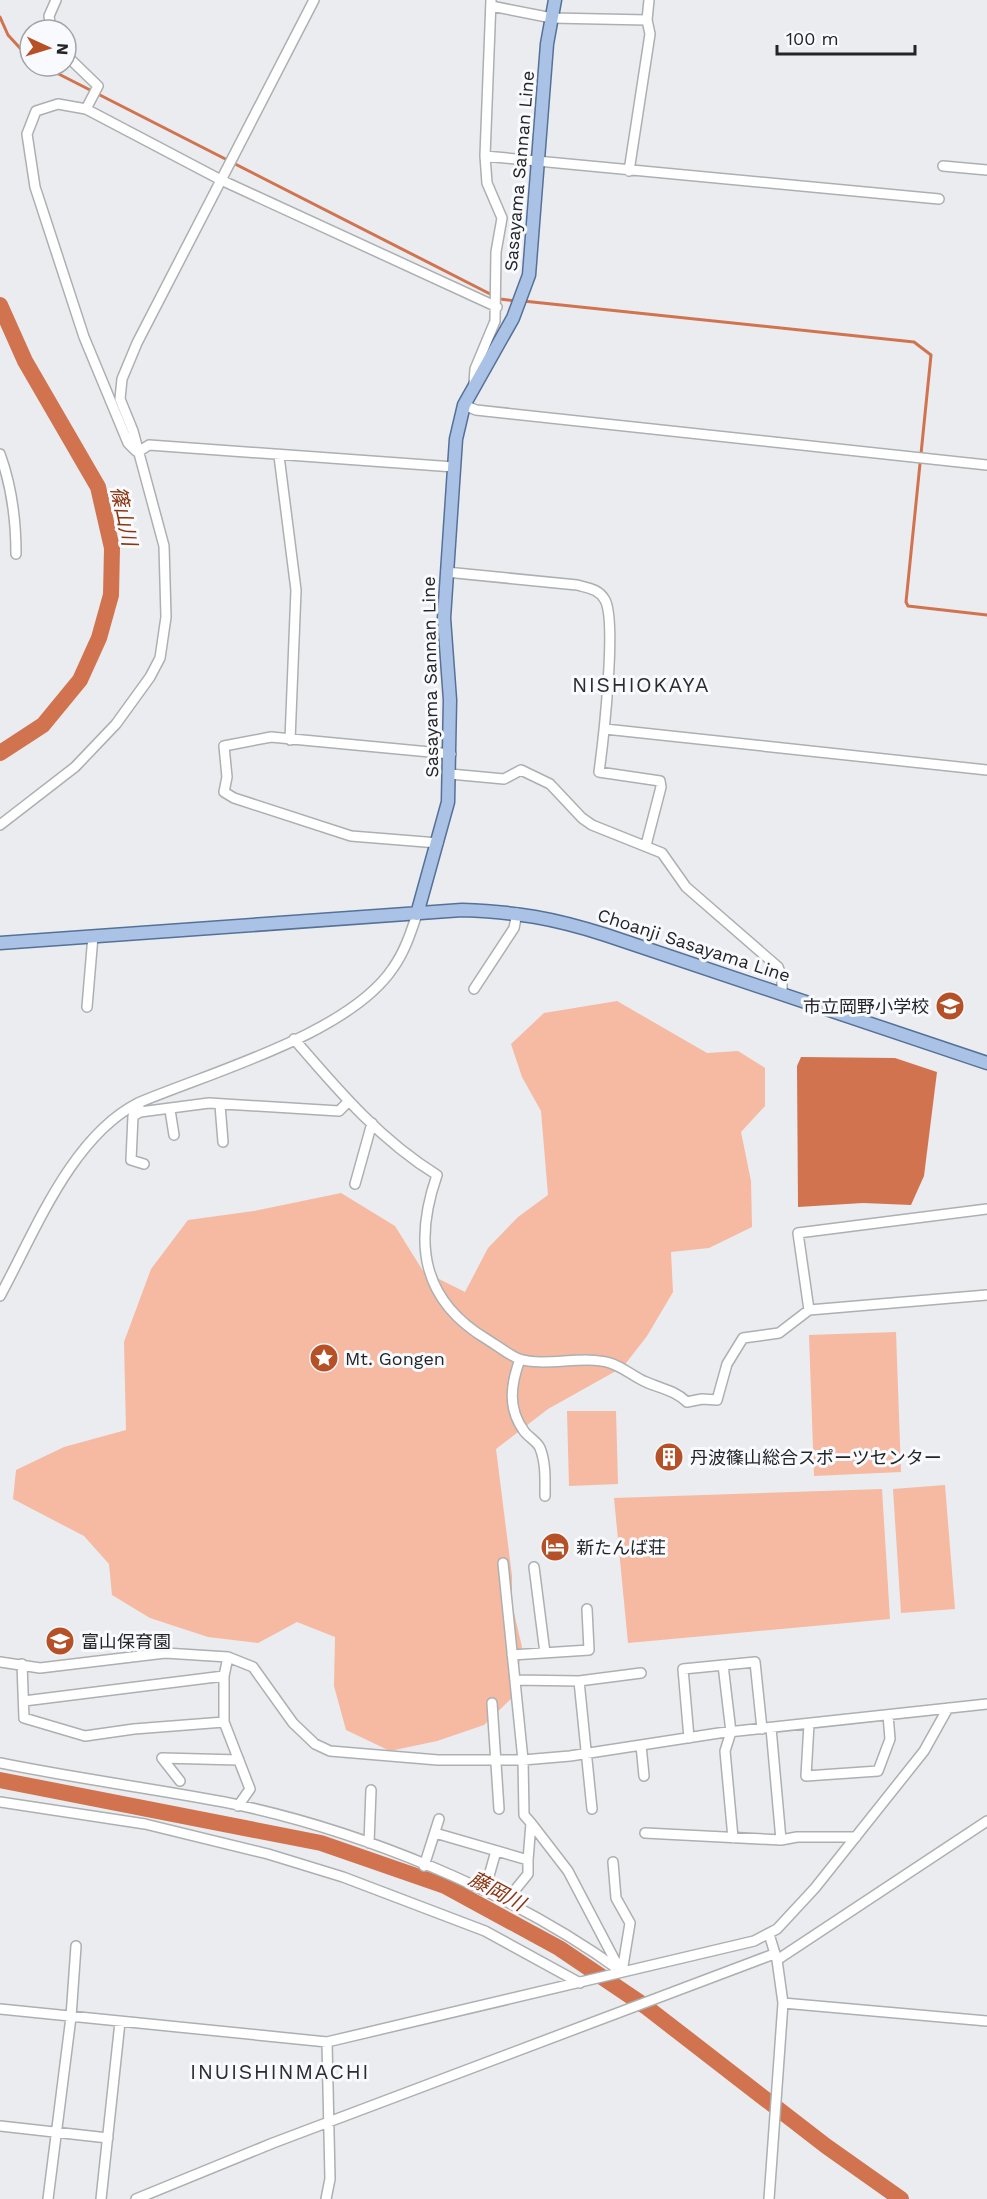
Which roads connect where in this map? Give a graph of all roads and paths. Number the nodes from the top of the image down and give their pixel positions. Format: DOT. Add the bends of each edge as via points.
graph roads {
  1 [pos="56,0"];
  2 [pos="314,0"];
  3 [pos="555,0"];
  4 [pos="649,0"];
  5 [pos="491,3"];
  6 [pos="49,18"];
  7 [pos="552,18"];
  8 [pos="647,20"];
  9 [pos="78,67"];
  10 [pos="86,109"];
  11 [pos="485,156"];
  12 [pos="539,163"];
  13 [pos="943,166"];
  14 [pos="987,170"];
  15 [pos="629,171"];
  16 [pos="221,180"];
  17 [pos="939,199"];
  18 [pos="497,305"];
  19 [pos="474,383"];
  20 [pos="464,405"];
  21 [pos="138,452"];
  22 [pos="0,454"];
  23 [pos="279,456"];
  24 [pos="987,465"];
  25 [pos="454,467"];
  26 [pos="16,554"];
  27 [pos="446,572"];
  28 [pos="605,729"];
  29 [pos="290,740"];
  30 [pos="451,754"];
  31 [pos="987,770"];
  32 [pos="450,774"];
  33 [pos="0,825"];
  34 [pos="438,843"];
  35 [pos="646,845"];
  36 [pos="517,912"];
  37 [pos="417,914"];
  38 [pos="93,936"];
  39 [pos="0,943"];
  40 [pos="474,989"];
  41 [pos="782,993"];
  42 [pos="87,1007"];
  43 [pos="294,1040"];
  44 [pos="987,1063"];
  45 [pos="348,1102"];
  46 [pos="220,1105"];
  47 [pos="139,1108"];
  48 [pos="170,1110"];
  49 [pos="372,1123"];
  50 [pos="174,1135"];
  51 [pos="224,1142"];
  52 [pos="144,1164"];
  53 [pos="355,1184"];
  54 [pos="987,1209"];
  55 [pos="987,1295"];
  56 [pos="0,1296"];
  57 [pos="809,1310"];
  58 [pos="520,1359"];
  59 [pos="545,1496"];
  60 [pos="503,1563"];
  61 [pos="534,1567"];
  62 [pos="587,1609"];
  63 [pos="545,1653"];
  64 [pos="512,1654"];
  65 [pos="228,1657"];
  66 [pos="0,1662"];
  67 [pos="22,1664"];
  68 [pos="723,1665"];
  69 [pos="641,1673"];
  70 [pos="224,1676"];
  71 [pos="515,1680"];
  72 [pos="579,1681"];
  73 [pos="24,1701"];
  74 [pos="492,1703"];
  75 [pos="987,1704"];
  76 [pos="948,1708"];
  77 [pos="888,1715"];
  78 [pos="224,1722"];
  79 [pos="809,1724"];
  80 [pos="766,1728"];
  81 [pos="731,1732"];
  82 [pos="688,1738"];
  83 [pos="641,1745"];
  84 [pos="588,1754"];
  85 [pos="239,1760"];
  86 [pos="495,1760"];
  87 [pos="523,1760"];
  88 [pos="0,1763"];
  89 [pos="644,1776"];
  90 [pos="180,1782"];
  91 [pos="371,1790"];
  92 [pos="0,1802"];
  93 [pos="238,1806"];
  94 [pos="499,1809"];
  95 [pos="592,1809"];
  96 [pos="439,1819"];
  97 [pos="987,1821"];
  98 [pos="531,1823"];
  99 [pos="435,1833"];
  100 [pos="645,1833"];
  101 [pos="856,1837"];
  102 [pos="733,1838"];
  103 [pos="782,1840"];
  104 [pos="369,1843"];
  105 [pos="495,1851"];
  106 [pos="528,1860"];
  107 [pos="613,1862"];
  108 [pos="424,1866"];
  109 [pos="485,1890"];
  110 [pos="506,1901"];
  111 [pos="769,1934"];
  112 [pos="76,1946"];
  113 [pos="775,1957"];
  114 [pos="618,1973"];
  115 [pos="583,1983"];
  116 [pos="783,2003"];
  117 [pos="0,2009"];
  118 [pos="71,2017"];
  119 [pos="987,2021"];
  120 [pos="120,2022"];
  121 [pos="327,2042"];
  122 [pos="328,2123"];
  123 [pos="0,2127"];
  124 [pos="57,2132"];
  125 [pos="108,2139"];
  126 [pos="48,2199"];
  127 [pos="101,2199"];
  128 [pos="136,2199"];
  129 [pos="326,2199"];
  130 [pos="769,2199"];
  1 -- 6 [label="street"];
  2 -- 16 [label="street"];
  3 -- 7 [label="main road, Sasayama Sannan Line"];
  4 -- 8 [label="street"];
  5 -- 7 [label="street"];
  5 -- 11 [label="street"];
  7 -- 8 [label="street"];
  7 -- 12 [label="main road, Sasayama Sannan Line"];
  8 -- 15 [label="street" via="650,34"];
  9 -- 10 [label="street" via="98,86"];
  10 -- 16 [label="street"];
  10 -- 21 [label="street" via="58,104 36,111 27,134 35,187 84,337 128,443"];
  11 -- 12 [label="street"];
  11 -- 18 [label="street" via="487,183 501,218 496,252"];
  12 -- 15 [label="street"];
  12 -- 19 [label="main road, Sasayama Sannan Line" via="534,246 524,291"];
  13 -- 14 [label="street"];
  15 -- 17 [label="street"];
  16 -- 18 [label="street"];
  16 -- 21 [label="street" via="122,379 120,399"];
  18 -- 19 [label="street" via="495,321 475,369"];
  19 -- 20 [label="main road, Sasayama Sannan Line"];
  20 -- 24 [label="street" via="476,410"];
  20 -- 25 [label="main road, Sasayama Sannan Line"];
  21 -- 23 [label="street" via="149,445"];
  21 -- 33 [label="street" via="164,546 166,617 160,658 108,733 60,780"];
  22 -- 26 [label="street" via="16,516"];
  23 -- 25 [label="street"];
  23 -- 29 [label="street" via="296,590"];
  25 -- 27 [label="main road, Sasayama Sannan Line"];
  27 -- 28 [label="street" via="594,589 605,600 608,611"];
  27 -- 30 [label="main road, Sasayama Sannan Line" via="444,618"];
  28 -- 31 [label="street"];
  28 -- 35 [label="street" via="599,772 660,781"];
  29 -- 30 [label="street"];
  29 -- 34 [label="street" via="271,737 224,746 224,792 351,836"];
  30 -- 32 [label="main road, Sasayama Sannan Line"];
  32 -- 34 [label="main road, Sasayama Sannan Line"];
  32 -- 35 [label="street" via="504,779 522,770 550,784 592,825"];
  34 -- 37 [label="main road, Sasayama Sannan Line"];
  35 -- 41 [label="street" via="662,853 686,887 778,967"];
  36 -- 37 [label="main road, Choanji Sasayama Line" via="462,910"];
  36 -- 40 [label="street" via="514,928"];
  36 -- 41 [label="main road, Choanji Sasayama Line" via="565,922"];
  37 -- 38 [label="main road"];
  37 -- 43 [label="street" via="406,945 380,983 320,1029"];
  38 -- 39 [label="main road"];
  38 -- 42 [label="street"];
  41 -- 44 [label="main road, Choanji Sasayama Line"];
  43 -- 45 [label="street"];
  43 -- 47 [label="street"];
  45 -- 46 [label="street" via="339,1111"];
  45 -- 49 [label="street"];
  46 -- 48 [label="street"];
  46 -- 51 [label="street"];
  47 -- 48 [label="street"];
  47 -- 52 [label="street" via="133,1116 131,1160"];
  47 -- 56 [label="street" via="125,1110 75,1158"];
  48 -- 50 [label="street"];
  49 -- 53 [label="street"];
  49 -- 58 [label="street" via="412,1159 437,1175 424,1251 428,1273 445,1302 460,1321"];
  54 -- 57 [label="street" via="798,1233"];
  55 -- 57 [label="street"];
  57 -- 58 [label="street" via="779,1333 743,1338 727,1364 717,1400 687,1402 675,1392 609,1363"];
  58 -- 59 [label="street" via="511,1404 524,1432 540,1446"];
  60 -- 64 [label="street"];
  61 -- 63 [label="street"];
  62 -- 63 [label="street" via="590,1650"];
  63 -- 64 [label="street"];
  64 -- 71 [label="street"];
  65 -- 67 [label="street" via="165,1653 40,1668"];
  65 -- 70 [label="street"];
  65 -- 86 [label="street" via="253,1667 293,1723 315,1744 330,1751 438,1760"];
  66 -- 67 [label="street"];
  67 -- 73 [label="street"];
  68 -- 80 [label="street" via="755,1662"];
  68 -- 81 [label="street"];
  68 -- 82 [label="street" via="683,1669"];
  69 -- 72 [label="street"];
  70 -- 73 [label="street"];
  70 -- 78 [label="street"];
  71 -- 72 [label="street"];
  71 -- 87 [label="street"];
  72 -- 84 [label="street"];
  73 -- 78 [label="street" via="24,1718 85,1736"];
  74 -- 86 [label="street"];
  75 -- 76 [label="street"];
  76 -- 77 [label="street"];
  76 -- 101 [label="street" via="924,1751"];
  77 -- 79 [label="street"];
  77 -- 79 [label="street" via="890,1739 878,1771 806,1776"];
  78 -- 85 [label="street"];
  79 -- 80 [label="street"];
  80 -- 81 [label="street"];
  80 -- 103 [label="street"];
  81 -- 82 [label="street"];
  81 -- 102 [label="street" via="724,1751"];
  82 -- 83 [label="street"];
  83 -- 84 [label="street"];
  83 -- 89 [label="street"];
  84 -- 87 [label="street"];
  84 -- 95 [label="street"];
  85 -- 90 [label="street" via="162,1758"];
  85 -- 93 [label="street" via="250,1789"];
  86 -- 87 [label="street"];
  86 -- 94 [label="street"];
  87 -- 98 [label="street" via="524,1815"];
  88 -- 93 [label="street"];
  91 -- 104 [label="street"];
  92 -- 115 [label="street" via="145,1824 343,1877 485,1931"];
  93 -- 104 [label="street"];
  96 -- 99 [label="street"];
  97 -- 113 [label="street"];
  98 -- 106 [label="street"];
  98 -- 114 [label="street" via="568,1871"];
  99 -- 105 [label="street"];
  99 -- 108 [label="street"];
  100 -- 102 [label="street"];
  101 -- 103 [label="street"];
  101 -- 111 [label="street" via="815,1888"];
  102 -- 103 [label="street"];
  104 -- 108 [label="street"];
  105 -- 106 [label="street"];
  105 -- 109 [label="street"];
  106 -- 110 [label="street" via="528,1874"];
  107 -- 114 [label="street" via="616,1898 630,1923"];
  108 -- 109 [label="street"];
  109 -- 110 [label="street"];
  110 -- 114 [label="street" via="585,1945"];
  111 -- 113 [label="street"];
  111 -- 114 [label="street" via="754,1941"];
  112 -- 118 [label="street"];
  113 -- 116 [label="street"];
  113 -- 122 [label="street" via="654,1998"];
  114 -- 115 [label="street"];
  115 -- 121 [label="street"];
  116 -- 119 [label="street"];
  116 -- 130 [label="street"];
  117 -- 118 [label="street"];
  118 -- 120 [label="street"];
  118 -- 124 [label="street"];
  120 -- 121 [label="street"];
  120 -- 125 [label="street"];
  121 -- 122 [label="street"];
  122 -- 128 [label="street"];
  122 -- 129 [label="street" via="330,2179"];
  123 -- 124 [label="street"];
  124 -- 125 [label="street"];
  124 -- 126 [label="street"];
  125 -- 127 [label="street"];
}
